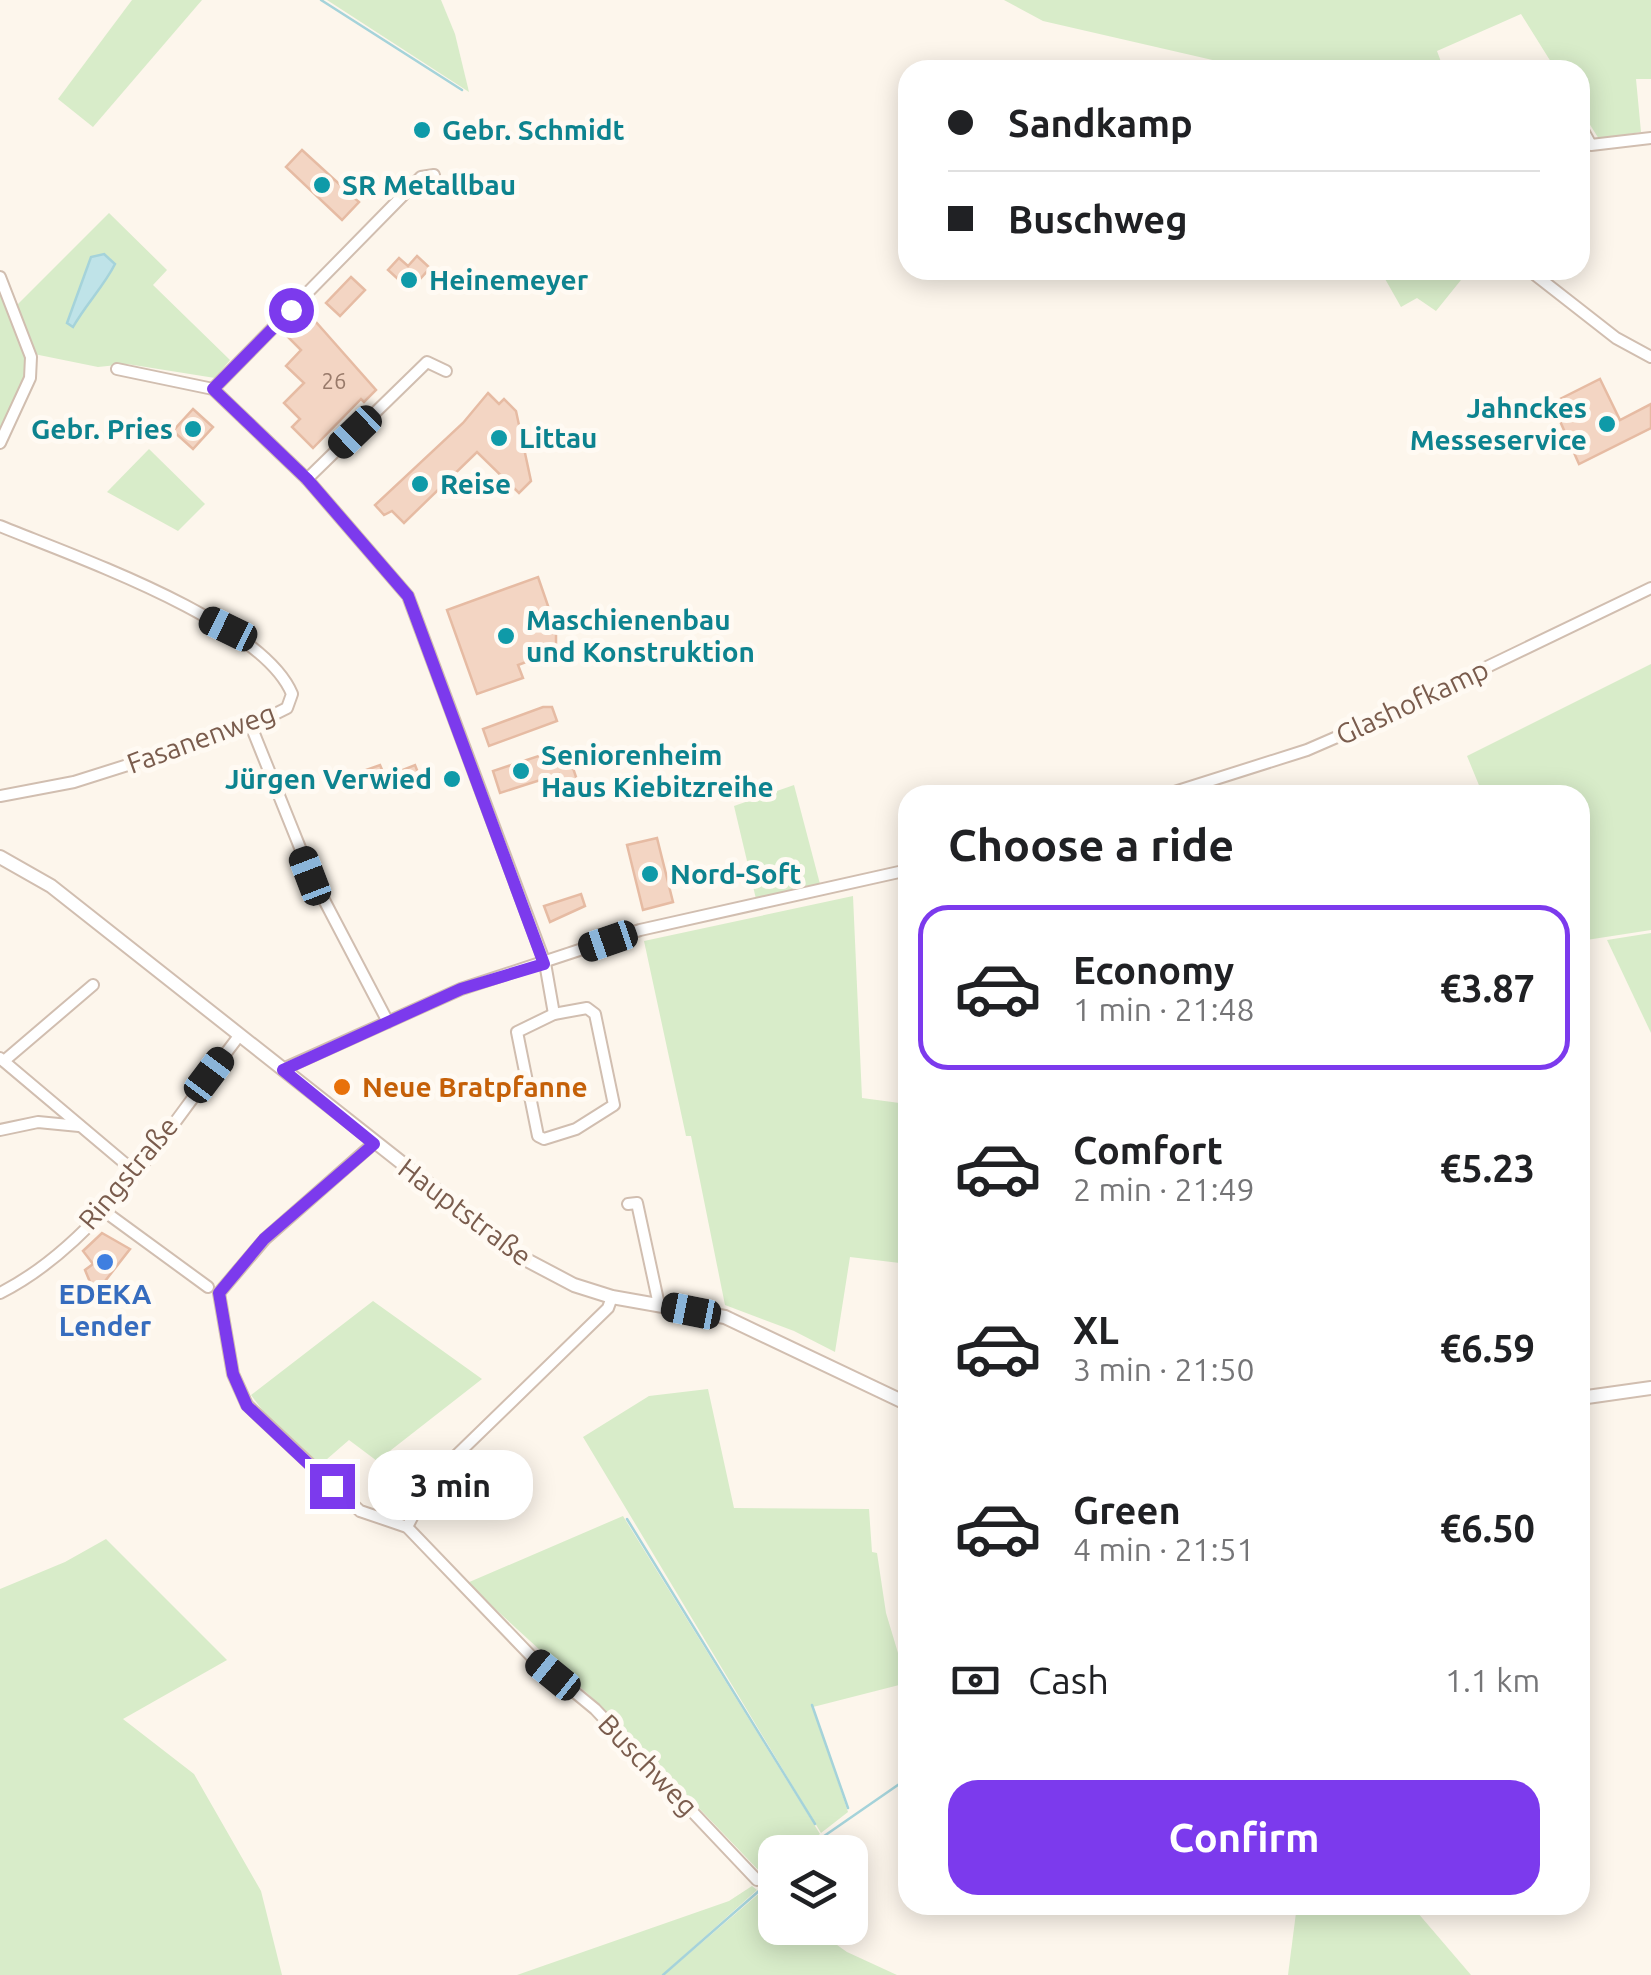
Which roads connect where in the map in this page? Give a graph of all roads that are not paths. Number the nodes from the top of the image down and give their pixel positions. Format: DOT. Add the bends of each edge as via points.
graph roads {
  1 [pos="1651,138"];
  2 [pos="1590,143"];
  3 [pos="434,176"];
  4 [pos="0,277"];
  5 [pos="1542,280"];
  6 [pos="1651,357"];
  7 [pos="116,369"];
  8 [pos="446,371"];
  9 [pos="213,389"];
  10 [pos="0,443"];
  11 [pos="307,479"];
  12 [pos="0,526"];
  13 [pos="1651,588"];
  14 [pos="251,726"];
  15 [pos="1197,785"];
  16 [pos="0,796"];
  17 [pos="0,856"];
  18 [pos="898,872"];
  19 [pos="544,964"];
  20 [pos="94,984"];
  21 [pos="554,1014"];
  22 [pos="388,1022"];
  23 [pos="239,1036"];
  24 [pos="2,1059"];
  25 [pos="283,1070"];
  26 [pos="80,1126"];
  27 [pos="0,1130"];
  28 [pos="374,1144"];
  29 [pos="134,1171"];
  30 [pos="628,1204"];
  31 [pos="104,1211"];
  32 [pos="208,1287"];
  33 [pos="0,1293"];
  34 [pos="612,1297"];
  35 [pos="659,1305"];
  36 [pos="1651,1388"];
  37 [pos="1590,1397"];
  38 [pos="898,1399"];
  39 [pos="407,1528"];
  40 [pos="757,1880"];
  1 -- 2 [label="street"];
  3 -- 9 [label="street" via="421,176"];
  4 -- 10 [label="street" via="31,357 30,378"];
  5 -- 6 [label="street"];
  7 -- 9 [label="street"];
  8 -- 11 [label="street" via="426,362"];
  9 -- 11 [label="street"];
  11 -- 19 [label="street" via="408,596"];
  12 -- 14 [label="street, Fasanenweg" via="228,629 273,664 292,694 287,708"];
  13 -- 15 [label="street, Glashofkamp" via="1384,717"];
  14 -- 16 [label="street, Fasanenweg" via="74,782"];
  14 -- 22 [label="street" via="310,876"];
  17 -- 23 [label="street, Hauptstraße" via="51,886"];
  18 -- 19 [label="street" via="640,930"];
  19 -- 21 [label="street"];
  19 -- 22 [label="street" via="461,989"];
  20 -- 24 [label="street"];
  21 -- 21 [label="street" via="587,1008 596,1014 614,1105 544,1139 538,1136 517,1032"];
  22 -- 25 [label="street"];
  23 -- 25 [label="street, Hauptstraße"];
  23 -- 29 [label="street, Ringstraße"];
  24 -- 26 [label="street"];
  25 -- 28 [label="street, Hauptstraße"];
  26 -- 27 [label="street" via="38,1122"];
  26 -- 29 [label="street"];
  28 -- 34 [label="street, Hauptstraße" via="521,1257"];
  28 -- 39 [label="street, Buschweg" via="264,1239 219,1293 233,1374 247,1406 360,1512"];
  29 -- 31 [label="street, Ringstraße"];
  30 -- 35 [label="street" via="637,1203"];
  31 -- 32 [label="street"];
  31 -- 33 [label="street, Ringstraße"];
  34 -- 35 [label="street, Hauptstraße"];
  34 -- 39 [label="street" via="432,1479"];
  35 -- 38 [label="street, Hauptstraße" via="725,1317"];
  36 -- 37 [label="street"];
  39 -- 40 [label="street, Buschweg" via="532,1658 595,1709"];
}
